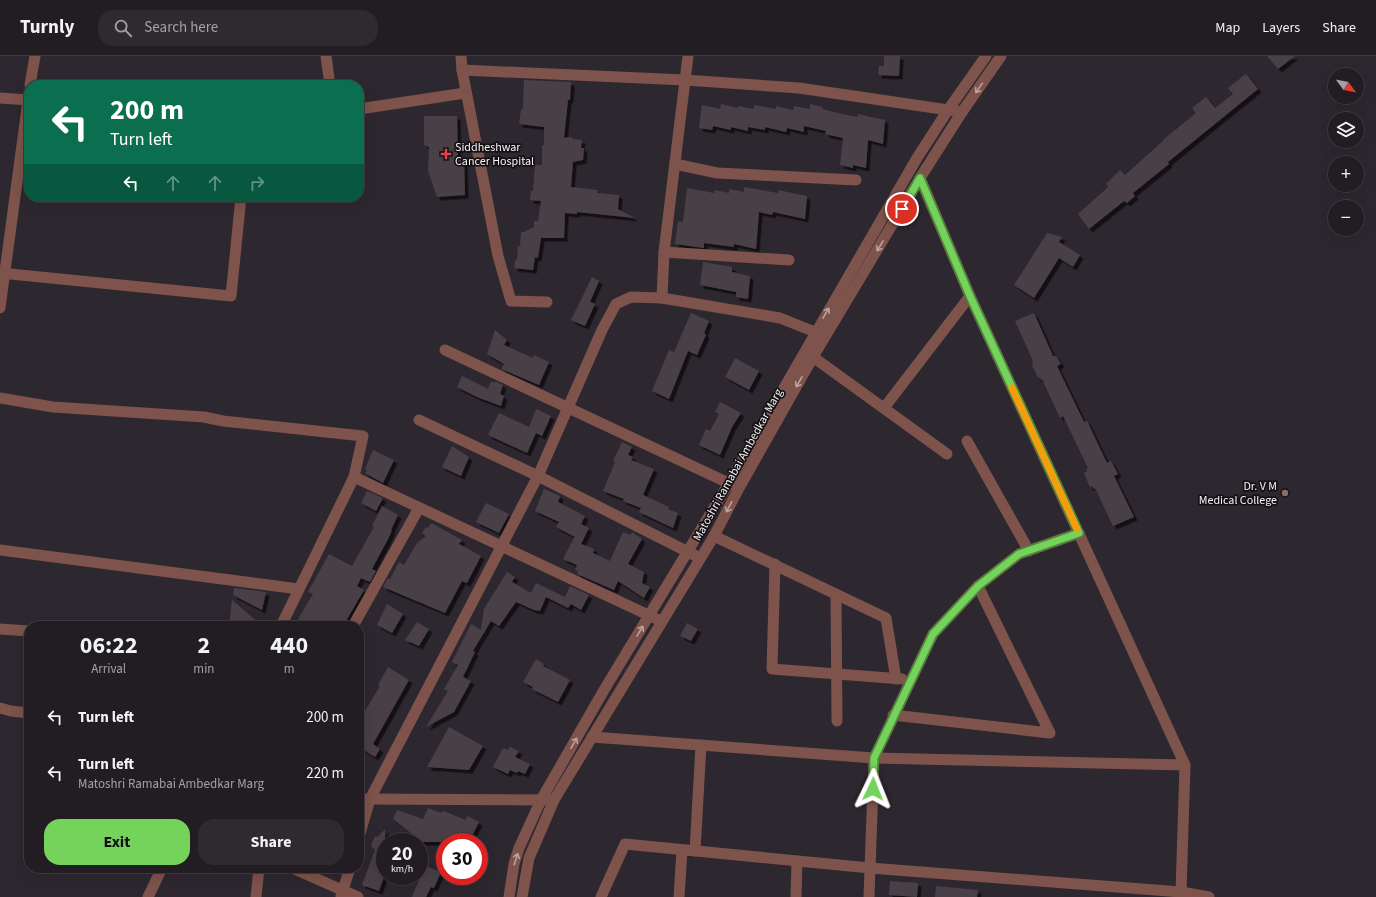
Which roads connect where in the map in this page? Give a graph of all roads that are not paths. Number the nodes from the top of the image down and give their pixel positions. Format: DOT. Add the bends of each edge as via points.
graph roads {
  1 [pos="35,56"];
  2 [pos="326,56"];
  3 [pos="461,56"];
  4 [pos="688,56"];
  5 [pos="986,56"];
  6 [pos="1001,56"];
  7 [pos="462,70"];
  8 [pos="31,80"];
  9 [pos="329,80"];
  10 [pos="685,80"];
  11 [pos="465,93"];
  12 [pos="24,97"];
  13 [pos="0,98"];
  14 [pos="364,107"];
  15 [pos="948,110"];
  16 [pos="962,112"];
  17 [pos="24,130"];
  18 [pos="675,164"];
  19 [pos="920,178"];
  20 [pos="856,180"];
  21 [pos="240,202"];
  22 [pos="664,252"];
  23 [pos="789,260"];
  24 [pos="2,274"];
  25 [pos="970,296"];
  26 [pos="662,298"];
  27 [pos="547,302"];
  28 [pos="0,308"];
  29 [pos="821,334"];
  30 [pos="445,350"];
  31 [pos="814,357"];
  32 [pos="0,398"];
  33 [pos="884,408"];
  34 [pos="568,409"];
  35 [pos="419,420"];
  36 [pos="967,440"];
  37 [pos="947,454"];
  38 [pos="538,476"];
  39 [pos="354,477"];
  40 [pos="729,483"];
  41 [pos="739,488"];
  42 [pos="419,508"];
  43 [pos="1079,533"];
  44 [pos="714,536"];
  45 [pos="502,546"];
  46 [pos="0,550"];
  47 [pos="1029,551"];
  48 [pos="688,552"];
  49 [pos="700,558"];
  50 [pos="775,564"];
  51 [pos="978,586"];
  52 [pos="299,589"];
  53 [pos="836,594"];
  54 [pos="649,615"];
  55 [pos="283,621"];
  56 [pos="356,621"];
  57 [pos="662,622"];
  58 [pos="0,629"];
  59 [pos="24,631"];
  60 [pos="837,674"];
  61 [pos="896,679"];
  62 [pos="910,680"];
  63 [pos="0,708"];
  64 [pos="24,712"];
  65 [pos="894,715"];
  66 [pos="837,721"];
  67 [pos="592,737"];
  68 [pos="701,745"];
  69 [pos="874,758"];
  70 [pos="1185,765"];
  71 [pos="364,799"];
  72 [pos="541,800"];
  73 [pos="554,800"];
  74 [pos="682,850"];
  75 [pos="695,851"];
  76 [pos="797,861"];
  77 [pos="870,868"];
  78 [pos="160,873"];
  79 [pos="259,873"];
  80 [pos="302,873"];
  81 [pos="348,873"];
  82 [pos="342,894"];
  83 [pos="1179,894"];
  84 [pos="148,897"];
  85 [pos="256,897"];
  86 [pos="358,897"];
  87 [pos="509,897"];
  88 [pos="522,897"];
  89 [pos="601,897"];
  90 [pos="679,897"];
  91 [pos="796,897"];
  92 [pos="869,897"];
  93 [pos="1209,897"];
  1 -- 8 [label="street"];
  2 -- 9 [label="street"];
  3 -- 7 [label="street"];
  4 -- 10 [label="street"];
  5 -- 15 [label="street"];
  6 -- 16 [label="street, Matoshri Ramabai Ambedkar Marg, one-way"];
  7 -- 10 [label="street"];
  7 -- 11 [label="street"];
  10 -- 15 [label="street" via="800,88"];
  10 -- 18 [label="street"];
  11 -- 14 [label="street"];
  11 -- 27 [label="street" via="498,256 511,301"];
  12 -- 13 [label="street"];
  15 -- 16 [label="street"];
  29 -- 15 [label="street, one-way" via="917,158"];
  16 -- 19 [label="street, Matoshri Ramabai Ambedkar Marg"];
  17 -- 24 [label="street"];
  18 -- 20 [label="street" via="717,173"];
  18 -- 22 [label="street"];
  19 -- 25 [label="street"];
  19 -- 29 [label="street, Matoshri Ramabai Ambedkar Marg, one-way"];
  21 -- 24 [label="street" via="231,296"];
  22 -- 23 [label="street"];
  22 -- 26 [label="street"];
  24 -- 28 [label="street"];
  25 -- 33 [label="street"];
  25 -- 43 [label="street"];
  26 -- 29 [label="street" via="780,318"];
  26 -- 34 [label="street" via="631,298 616,304"];
  29 -- 31 [label="street, Matoshri Ramabai Ambedkar Marg"];
  29 -- 40 [label="street"];
  30 -- 34 [label="street"];
  31 -- 33 [label="street"];
  31 -- 41 [label="street, Matoshri Ramabai Ambedkar Marg, one-way"];
  32 -- 39 [label="street" via="53,407 204,417 363,436"];
  33 -- 37 [label="street"];
  34 -- 38 [label="street"];
  34 -- 40 [label="street"];
  35 -- 38 [label="street"];
  36 -- 47 [label="street"];
  38 -- 45 [label="street"];
  38 -- 48 [label="street"];
  39 -- 42 [label="street"];
  39 -- 52 [label="street"];
  40 -- 41 [label="street"];
  40 -- 48 [label="street"];
  41 -- 44 [label="street, Matoshri Ramabai Ambedkar Marg, one-way"];
  42 -- 45 [label="street"];
  42 -- 56 [label="street"];
  43 -- 47 [label="street"];
  43 -- 70 [label="street"];
  44 -- 49 [label="street, Matoshri Ramabai Ambedkar Marg"];
  44 -- 50 [label="street"];
  45 -- 54 [label="street"];
  45 -- 71 [label="street"];
  46 -- 52 [label="street"];
  47 -- 51 [label="street" via="1019,554"];
  48 -- 49 [label="street"];
  48 -- 54 [label="street"];
  49 -- 57 [label="street, Matoshri Ramabai Ambedkar Marg"];
  50 -- 53 [label="street"];
  50 -- 60 [label="street" via="772,669"];
  51 -- 62 [label="street" via="933,634"];
  51 -- 65 [label="street" via="1050,733"];
  52 -- 55 [label="street"];
  53 -- 60 [label="street"];
  53 -- 61 [label="street" via="886,618"];
  54 -- 57 [label="street"];
  72 -- 54 [label="street, one-way"];
  57 -- 67 [label="street, Matoshri Ramabai Ambedkar Marg"];
  58 -- 59 [label="street"];
  60 -- 61 [label="street"];
  60 -- 66 [label="street"];
  61 -- 62 [label="street"];
  62 -- 65 [label="street"];
  63 -- 64 [label="street"];
  65 -- 69 [label="street"];
  67 -- 68 [label="street"];
  67 -- 73 [label="street, Matoshri Ramabai Ambedkar Marg"];
  68 -- 69 [label="street"];
  68 -- 75 [label="street"];
  69 -- 70 [label="street"];
  69 -- 77 [label="street"];
  70 -- 83 [label="street"];
  71 -- 72 [label="street"];
  72 -- 73 [label="street"];
  87 -- 72 [label="street, one-way" via="519,848"];
  73 -- 88 [label="street, Matoshri Ramabai Ambedkar Marg" via="529,858"];
  74 -- 75 [label="street"];
  74 -- 89 [label="street" via="625,844"];
  74 -- 90 [label="street"];
  75 -- 76 [label="street"];
  76 -- 77 [label="street"];
  76 -- 91 [label="street"];
  77 -- 83 [label="street"];
  77 -- 92 [label="street"];
  78 -- 84 [label="street"];
  79 -- 85 [label="street"];
  80 -- 82 [label="street"];
  81 -- 82 [label="street"];
  82 -- 86 [label="street"];
  83 -- 93 [label="street"];
}
